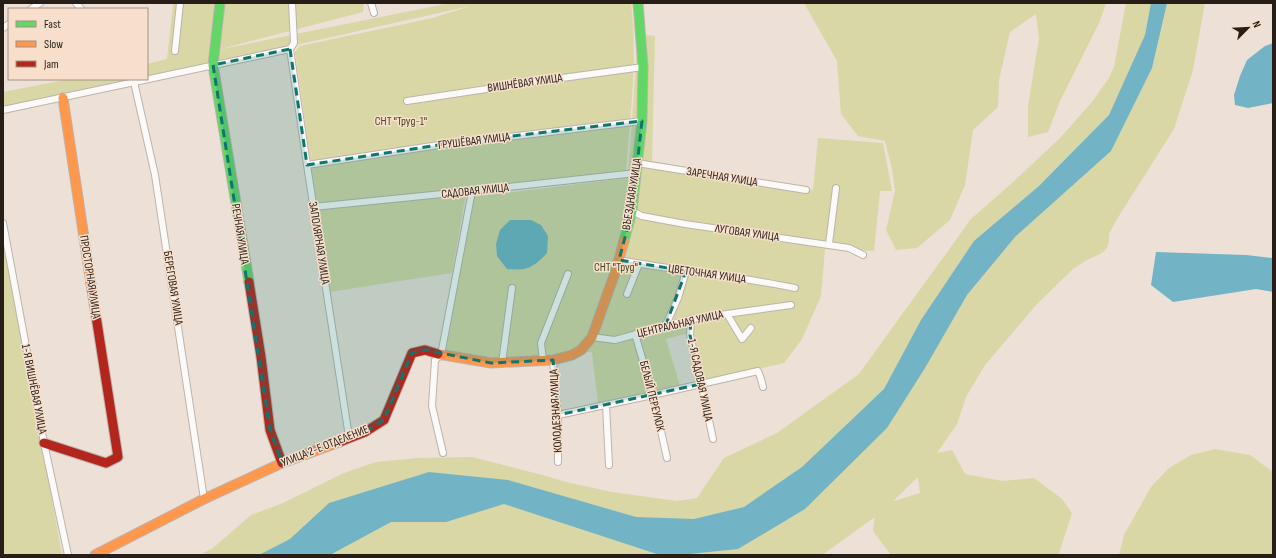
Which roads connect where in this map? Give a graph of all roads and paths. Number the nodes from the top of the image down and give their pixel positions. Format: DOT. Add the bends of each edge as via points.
graph roads {
  1 [pos="180,3"];
  2 [pos="220,3"];
  3 [pos="292,3"];
  4 [pos="371,3"];
  5 [pos="638,3"];
  6 [pos="374,13"];
  7 [pos="290,49"];
  8 [pos="175,51"];
  9 [pos="213,65"];
  10 [pos="642,67"];
  11 [pos="148,78"];
  12 [pos="133,81"];
  13 [pos="63,98"];
  14 [pos="407,101"];
  15 [pos="3,110"];
  16 [pos="642,121"];
  17 [pos="637,163"];
  18 [pos="307,165"];
  19 [pos="636,173"];
  20 [pos="836,188"];
  21 [pos="806,190"];
  22 [pos="472,192"];
  23 [pos="313,207"];
  24 [pos="632,211"];
  25 [pos="3,223"];
  26 [pos="829,244"];
  27 [pos="863,254"];
  28 [pos="619,260"];
  29 [pos="639,264"];
  30 [pos="686,271"];
  31 [pos="568,274"];
  32 [pos="512,288"];
  33 [pos="795,288"];
  34 [pos="627,294"];
  35 [pos="792,305"];
  36 [pos="726,314"];
  37 [pos="691,320"];
  38 [pos="665,327"];
  39 [pos="751,328"];
  40 [pos="635,334"];
  41 [pos="592,337"];
  42 [pos="441,355"];
  43 [pos="543,360"];
  44 [pos="553,360"];
  45 [pos="502,363"];
  46 [pos="701,384"];
  47 [pos="763,387"];
  48 [pos="653,395"];
  49 [pos="606,405"];
  50 [pos="558,415"];
  51 [pos="349,437"];
  52 [pos="713,440"];
  53 [pos="44,443"];
  54 [pos="443,453"];
  55 [pos="667,458"];
  56 [pos="282,462"];
  57 [pos="558,462"];
  58 [pos="609,464"];
  59 [pos="204,499"];
  60 [pos="68,555"];
  61 [pos="94,555"];
  1 -- 8 [label="street"];
  2 -- 9 [label="street, РЕЧНАЯ УЛИЦА"];
  3 -- 7 [label="street, ЗАПОЛЯРНАЯ УЛИЦА" via="294,43"];
  4 -- 6 [label="street"];
  5 -- 10 [label="street, ВЪЕЗДНАЯ УЛИЦА"];
  7 -- 9 [label="street"];
  7 -- 18 [label="street, ЗАПОЛЯРНАЯ УЛИЦА"];
  9 -- 11 [label="street"];
  9 -- 56 [label="street, РЕЧНАЯ УЛИЦА" via="270,430"];
  10 -- 14 [label="street, ВИШНЁВАЯ УЛИЦА"];
  10 -- 16 [label="street, ВЪЕЗДНАЯ УЛИЦА"];
  12 -- 13 [label="street"];
  12 -- 59 [label="street, БЕРЕГОВАЯ УЛИЦА" via="155,175"];
  13 -- 15 [label="street"];
  13 -- 53 [label="street, ПРОСТОРНАЯ УЛИЦА" via="118,457 106,463"];
  16 -- 17 [label="street, ВЪЕЗДНАЯ УЛИЦА"];
  16 -- 18 [label="street, ГРУШЁВАЯ УЛИЦА" via="452,143"];
  17 -- 19 [label="street, ВЪЕЗДНАЯ УЛИЦА"];
  17 -- 21 [label="street, ЗАРЕЧНАЯ УЛИЦА"];
  18 -- 23 [label="street, ЗАПОЛЯРНАЯ УЛИЦА"];
  19 -- 22 [label="street, САДОВАЯ УЛИЦА"];
  19 -- 24 [label="street, ВЪЕЗДНАЯ УЛИЦА"];
  20 -- 26 [label="street"];
  22 -- 23 [label="street, САДОВАЯ УЛИЦА"];
  22 -- 42 [label="street"];
  23 -- 51 [label="street, ЗАПОЛЯРНАЯ УЛИЦА"];
  24 -- 26 [label="street, ЛУГОВАЯ УЛИЦА" via="642,216 685,224"];
  24 -- 28 [label="street, ВЪЕЗДНАЯ УЛИЦА"];
  25 -- 53 [label="street, 1-Я ВИШНЁВАЯ УЛИЦА"];
  26 -- 27 [label="street, ЛУГОВАЯ УЛИЦА"];
  28 -- 29 [label="street, ЦВЕТОЧНАЯ УЛИЦА"];
  28 -- 41 [label="street, ВЪЕЗДНАЯ УЛИЦА"];
  29 -- 30 [label="street, ЦВЕТОЧНАЯ УЛИЦА"];
  29 -- 34 [label="street"];
  30 -- 33 [label="street, ЦВЕТОЧНАЯ УЛИЦА"];
  30 -- 38 [label="street"];
  31 -- 43 [label="street" via="541,343"];
  32 -- 45 [label="street"];
  35 -- 36 [label="street, ЦЕНТРАЛЬНАЯ УЛИЦА"];
  36 -- 37 [label="street, ЦЕНТРАЛЬНАЯ УЛИЦА"];
  36 -- 39 [label="street" via="742,339"];
  37 -- 38 [label="street, ЦЕНТРАЛЬНАЯ УЛИЦА"];
  37 -- 46 [label="street, 1-Я САДОВАЯ УЛИЦА" via="690,335"];
  38 -- 40 [label="street, ЦЕНТРАЛЬНАЯ УЛИЦА"];
  40 -- 41 [label="street, ЦЕНТРАЛЬНАЯ УЛИЦА" via="615,340"];
  40 -- 48 [label="street, БЕЛЫЙ ПЕРЕУЛОК"];
  41 -- 44 [label="street, ВЪЕЗДНАЯ УЛИЦА" via="581,350"];
  42 -- 45 [label="street, УЛИЦА 2-Е ОТДЕЛЕНИЕ"];
  42 -- 51 [label="street, УЛИЦА 2-Е ОТДЕЛЕНИЕ" via="424,350 412,353 384,420 365,432"];
  42 -- 54 [label="street" via="435,360 432,406"];
  43 -- 44 [label="street, УЛИЦА 2-Е ОТДЕЛЕНИЕ"];
  43 -- 45 [label="street, УЛИЦА 2-Е ОТДЕЛЕНИЕ"];
  44 -- 50 [label="street, КОЛОДЕЗНАЯ УЛИЦА"];
  46 -- 47 [label="street" via="758,371"];
  46 -- 48 [label="street"];
  46 -- 52 [label="street, 1-Я САДОВАЯ УЛИЦА"];
  48 -- 49 [label="street"];
  48 -- 55 [label="street, БЕЛЫЙ ПЕРЕУЛОК"];
  49 -- 50 [label="street"];
  49 -- 58 [label="street"];
  50 -- 57 [label="street, КОЛОДЕЗНАЯ УЛИЦА"];
  51 -- 56 [label="street, УЛИЦА 2-Е ОТДЕЛЕНИЕ"];
  53 -- 60 [label="street, 1-Я ВИШНЁВАЯ УЛИЦА"];
  56 -- 59 [label="street, УЛИЦА 2-Е ОТДЕЛЕНИЕ"];
  59 -- 61 [label="street, УЛИЦА 2-Е ОТДЕЛЕНИЕ"];
}
